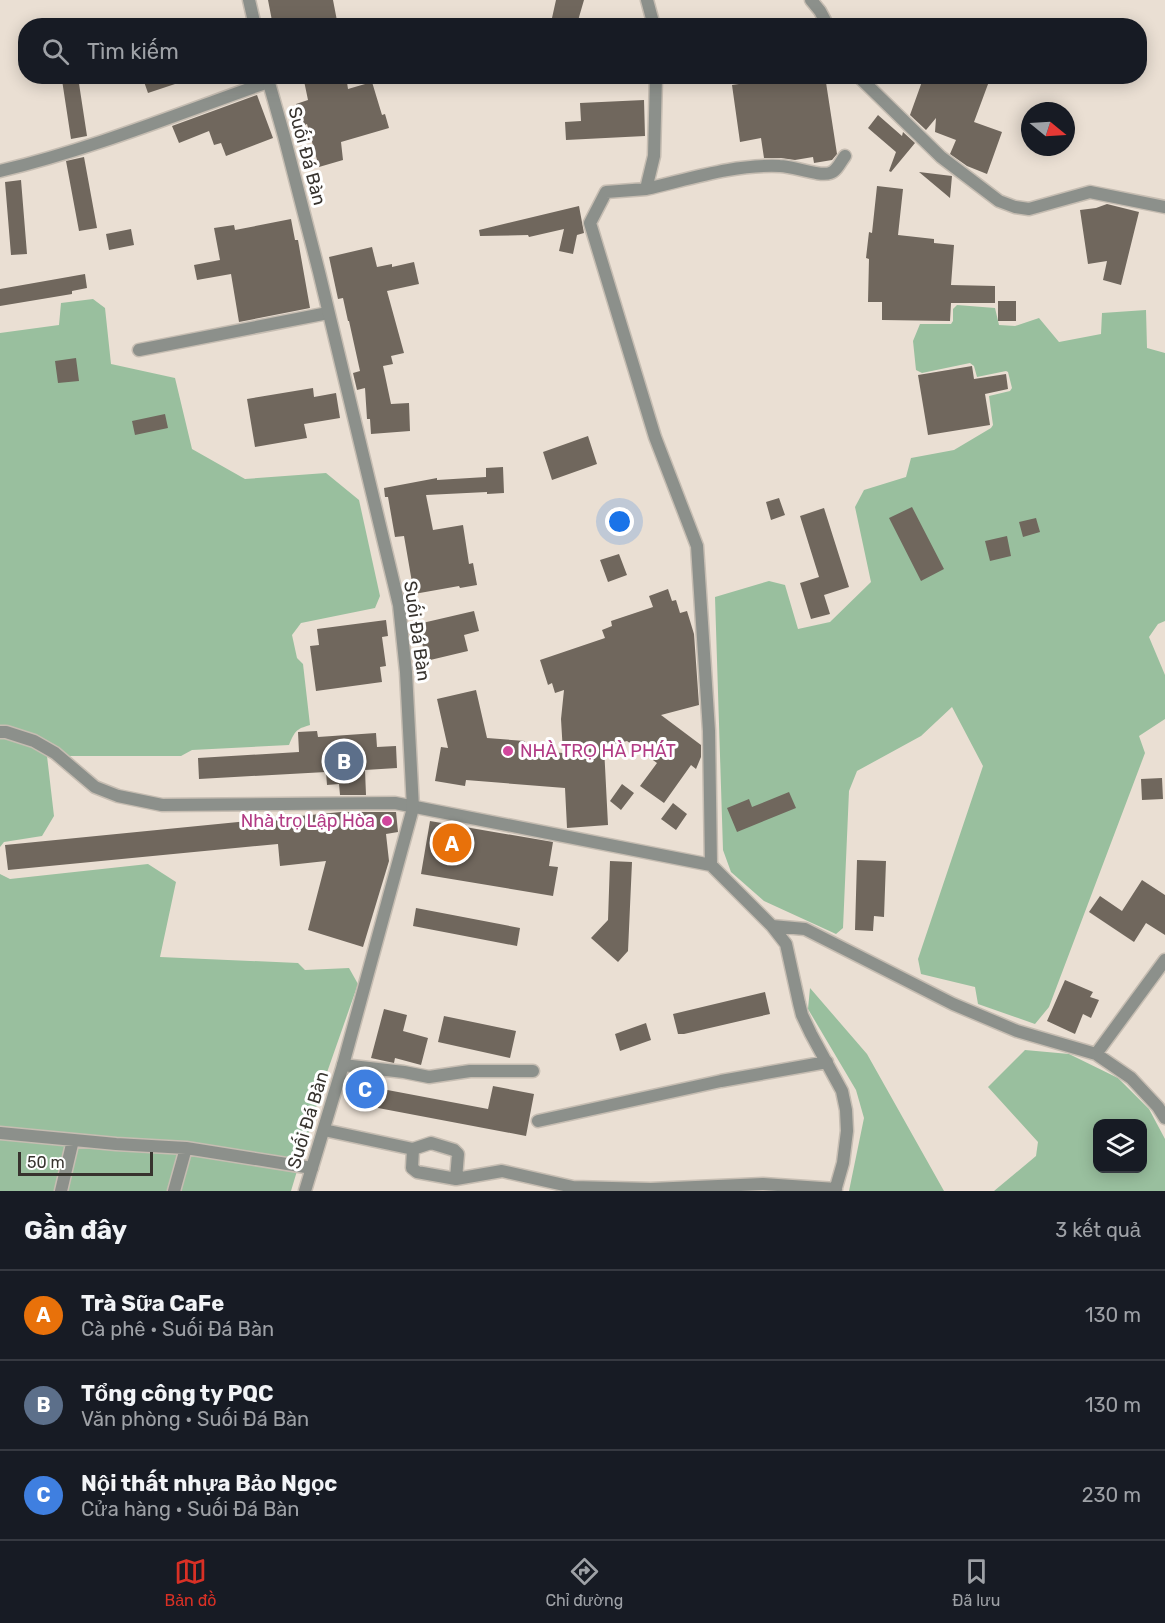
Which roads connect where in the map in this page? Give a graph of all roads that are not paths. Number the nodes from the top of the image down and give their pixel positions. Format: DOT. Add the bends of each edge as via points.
graph roads {
  1 [pos="249,0"];
  2 [pos="647,0"];
  3 [pos="811,0"];
  4 [pos="253,18"];
  5 [pos="652,18"];
  6 [pos="824,18"];
  7 [pos="255,84"];
  8 [pos="269,84"];
  9 [pos="656,84"];
  10 [pos="866,84"];
  11 [pos="845,156"];
  12 [pos="0,171"];
  13 [pos="646,189"];
  14 [pos="1165,207"];
  15 [pos="328,314"];
  16 [pos="139,350"];
  17 [pos="0,732"];
  18 [pos="413,808"];
  19 [pos="711,865"];
  20 [pos="772,926"];
  21 [pos="1165,960"];
  22 [pos="1096,1053"];
  23 [pos="827,1062"];
  24 [pos="343,1065"];
  25 [pos="533,1071"];
  26 [pos="1165,1118"];
  27 [pos="538,1121"];
  28 [pos="324,1130"];
  29 [pos="0,1133"];
  30 [pos="73,1140"];
  31 [pos="186,1148"];
  32 [pos="413,1149"];
  33 [pos="312,1168"];
  34 [pos="456,1179"];
  35 [pos="836,1190"];
  36 [pos="61,1191"];
  37 [pos="174,1191"];
  38 [pos="305,1191"];
  1 -- 4 [label="street"];
  2 -- 5 [label="street"];
  3 -- 6 [label="street"];
  7 -- 12 [label="street" via="103,141"];
  8 -- 15 [label="street, Suối Đá Bàn"];
  9 -- 13 [label="street" via="654,156"];
  10 -- 14 [label="street" via="941,157 999,201 1029,209 1090,192"];
  11 -- 13 [label="street" via="829,174 781,166 741,167"];
  13 -- 19 [label="street" via="606,192 590,223 655,437 697,546 709,731"];
  15 -- 16 [label="street"];
  15 -- 18 [label="street, Suối Đá Bàn" via="399,605"];
  17 -- 18 [label="street" via="34,741 55,753 95,787 162,805 395,803"];
  18 -- 19 [label="street"];
  18 -- 24 [label="street, Suối Đá Bàn"];
  19 -- 20 [label="street"];
  20 -- 22 [label="street" via="806,929 953,1004 1017,1031"];
  20 -- 23 [label="street" via="786,944 802,1015"];
  21 -- 22 [label="street"];
  22 -- 26 [label="street" via="1131,1078"];
  23 -- 27 [label="street"];
  23 -- 35 [label="street" via="842,1091 846,1110 843,1163"];
  24 -- 25 [label="street" via="429,1077 470,1071"];
  24 -- 28 [label="street, Suối Đá Bàn"];
  28 -- 32 [label="street"];
  28 -- 33 [label="street, Suối Đá Bàn"];
  29 -- 30 [label="street"];
  30 -- 31 [label="street"];
  30 -- 36 [label="street"];
  31 -- 33 [label="street"];
  31 -- 37 [label="street"];
  32 -- 34 [label="street" via="412,1168 417,1172"];
  32 -- 34 [label="street" via="431,1143 454,1150 458,1154"];
  33 -- 38 [label="street, Suối Đá Bàn"];
  34 -- 35 [label="street" via="502,1171 573,1187 763,1185"];
}
